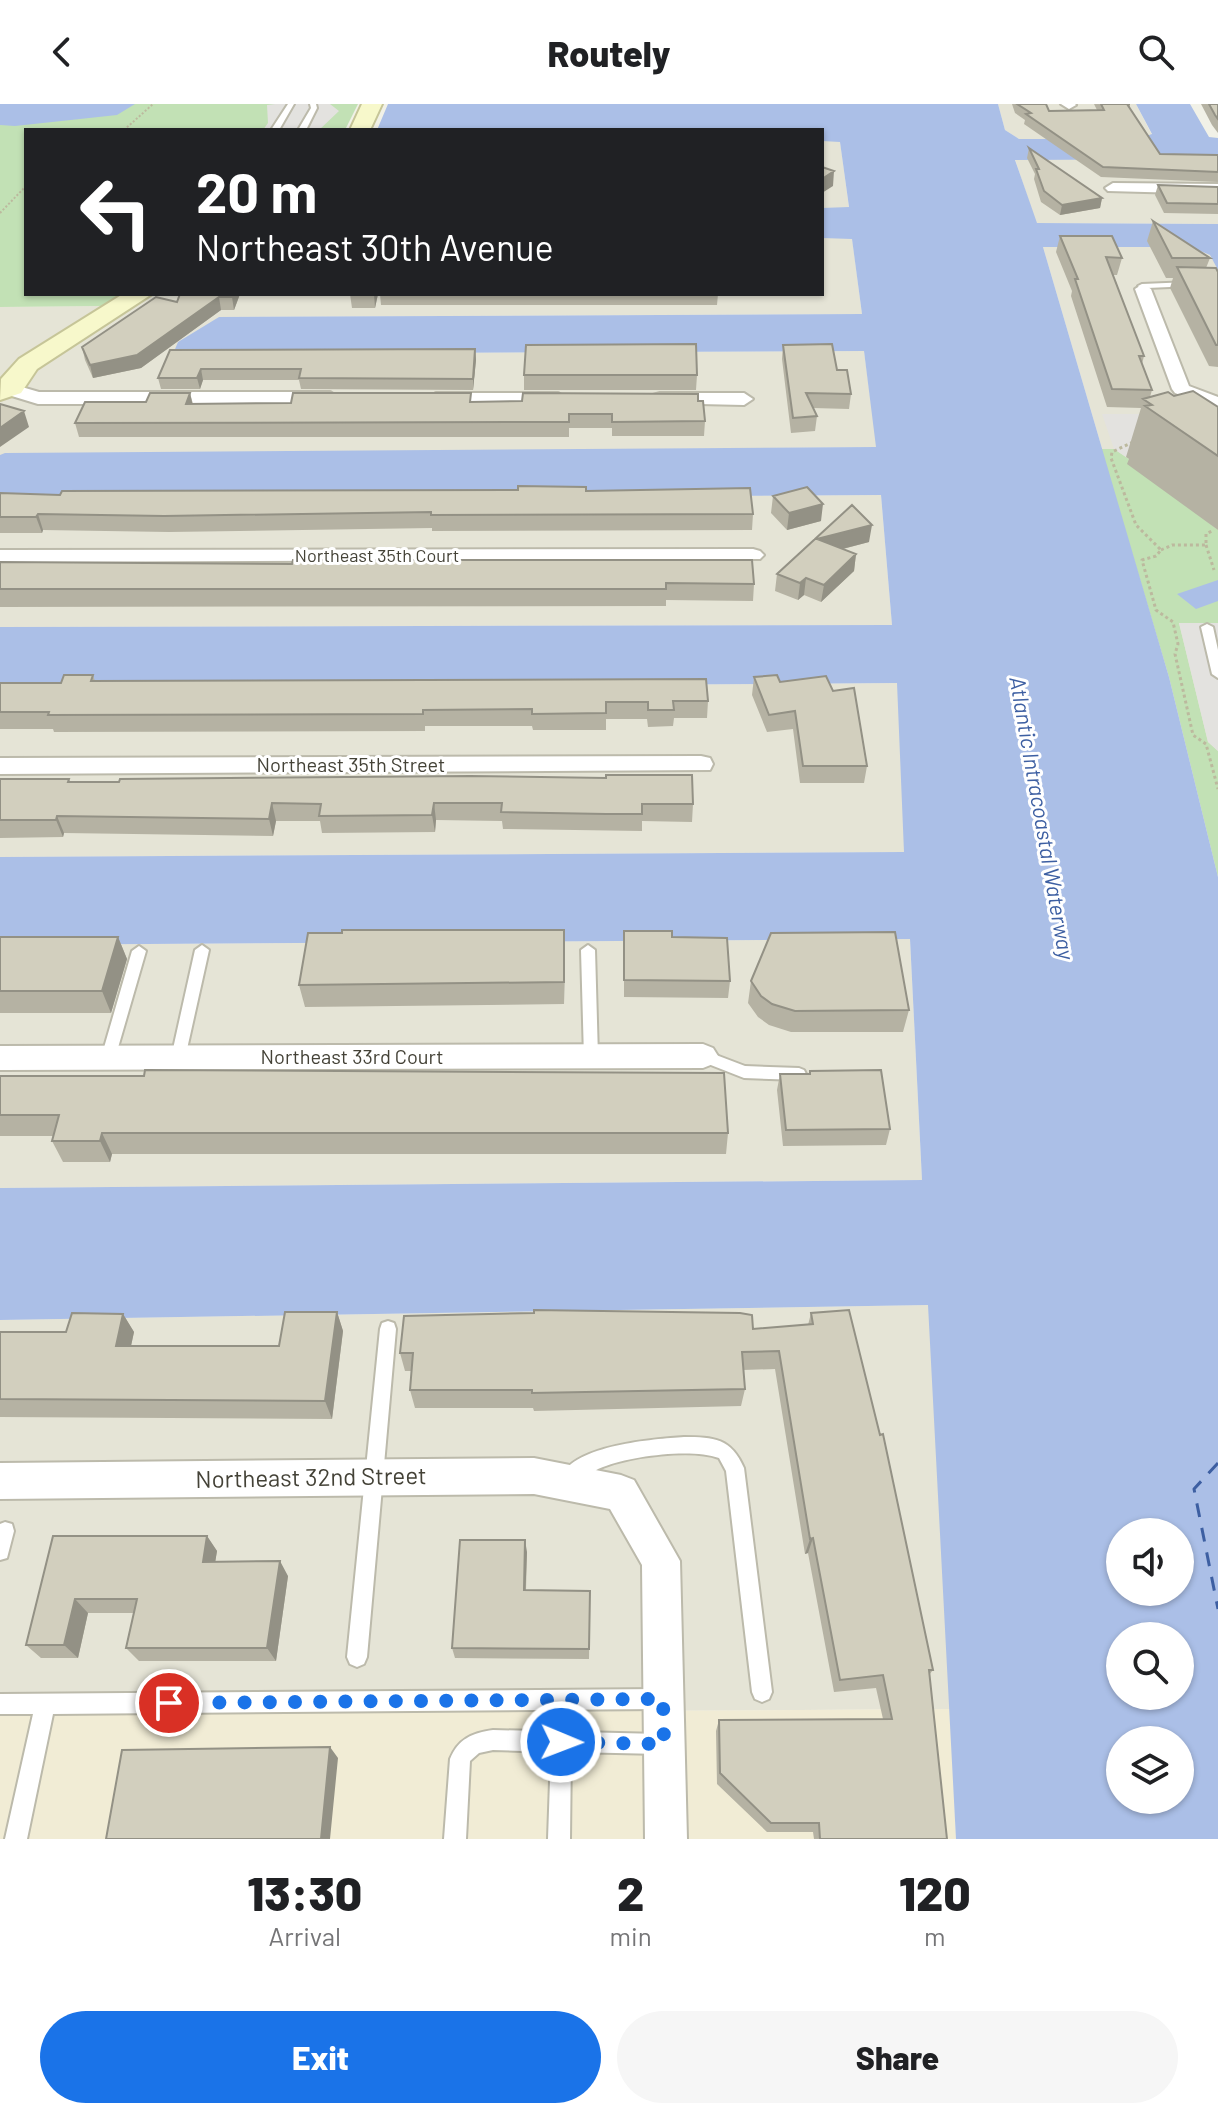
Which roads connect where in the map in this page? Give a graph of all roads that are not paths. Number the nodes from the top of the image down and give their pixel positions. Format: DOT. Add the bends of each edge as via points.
graph roads {
  1 [pos="291,104"];
  2 [pos="313,104"];
  3 [pos="372,104"];
  4 [pos="276,128"];
  5 [pos="303,128"];
  6 [pos="361,128"];
  7 [pos="1113,188"];
  8 [pos="1218,189"];
  9 [pos="1198,284"];
  10 [pos="1143,289"];
  11 [pos="137,296"];
  12 [pos="9,379"];
  13 [pos="352,398"];
  14 [pos="414,398"];
  15 [pos="571,399"];
  16 [pos="634,399"];
  17 [pos="744,399"];
  18 [pos="1205,403"];
  19 [pos="753,555"];
  20 [pos="0,556"];
  21 [pos="1207,627"];
  22 [pos="1218,674"];
  23 [pos="701,764"];
  24 [pos="0,766"];
  25 [pos="202,950"];
  26 [pos="588,950"];
  27 [pos="139,951"];
  28 [pos="703,1056"];
  29 [pos="591,1057"];
  30 [pos="0,1058"];
  31 [pos="108,1058"];
  32 [pos="178,1058"];
  33 [pos="809,1074"];
  34 [pos="388,1329"];
  35 [pos="373,1477"];
  36 [pos="0,1481"];
  37 [pos="563,1482"];
  38 [pos="5,1531"];
  39 [pos="0,1551"];
  40 [pos="357,1657"];
  41 [pos="762,1692"];
  42 [pos="663,1699"];
  43 [pos="45,1703"];
  44 [pos="0,1704"];
  45 [pos="561,1742"];
  46 [pos="664,1744"];
  47 [pos="16,1839"];
  48 [pos="455,1839"];
  49 [pos="559,1839"];
  50 [pos="666,1839"];
  1 -- 4 [label="lane"];
  2 -- 5 [label="lane"];
  3 -- 6 [label="street"];
  7 -- 8 [label="street"];
  9 -- 10 [label="lane"];
  10 -- 18 [label="street" via="1181,389"];
  11 -- 12 [label="street"];
  12 -- 13 [label="street" via="38,398"];
  14 -- 15 [label="street"];
  16 -- 17 [label="street"];
  19 -- 20 [label="street, Northeast 35th Court"];
  21 -- 22 [label="lane"];
  23 -- 24 [label="street, Northeast 35th Street"];
  25 -- 32 [label="lane"];
  26 -- 29 [label="lane"];
  27 -- 31 [label="lane"];
  28 -- 29 [label="street, Northeast 33rd Court"];
  28 -- 33 [label="lane" via="744,1072"];
  29 -- 32 [label="street, Northeast 33rd Court"];
  30 -- 31 [label="street, Northeast 33rd Court"];
  31 -- 32 [label="street, Northeast 33rd Court"];
  34 -- 35 [label="lane"];
  35 -- 36 [label="street, Northeast 32nd Street"];
  35 -- 37 [label="street, Northeast 32nd Street" via="534,1476"];
  35 -- 40 [label="lane"];
  37 -- 41 [label="lane" via="600,1458 714,1447 725,1453 735,1468"];
  37 -- 42 [label="street, Northeast 32nd Street" via="621,1493 661,1561"];
  38 -- 39 [label="lane"];
  42 -- 43 [label="lane"];
  42 -- 46 [label="street"];
  43 -- 44 [label="lane"];
  43 -- 47 [label="lane"];
  45 -- 46 [label="lane"];
  45 -- 48 [label="lane" via="493,1740 466,1748 460,1759"];
  45 -- 49 [label="lane"];
  46 -- 50 [label="street"];
}
